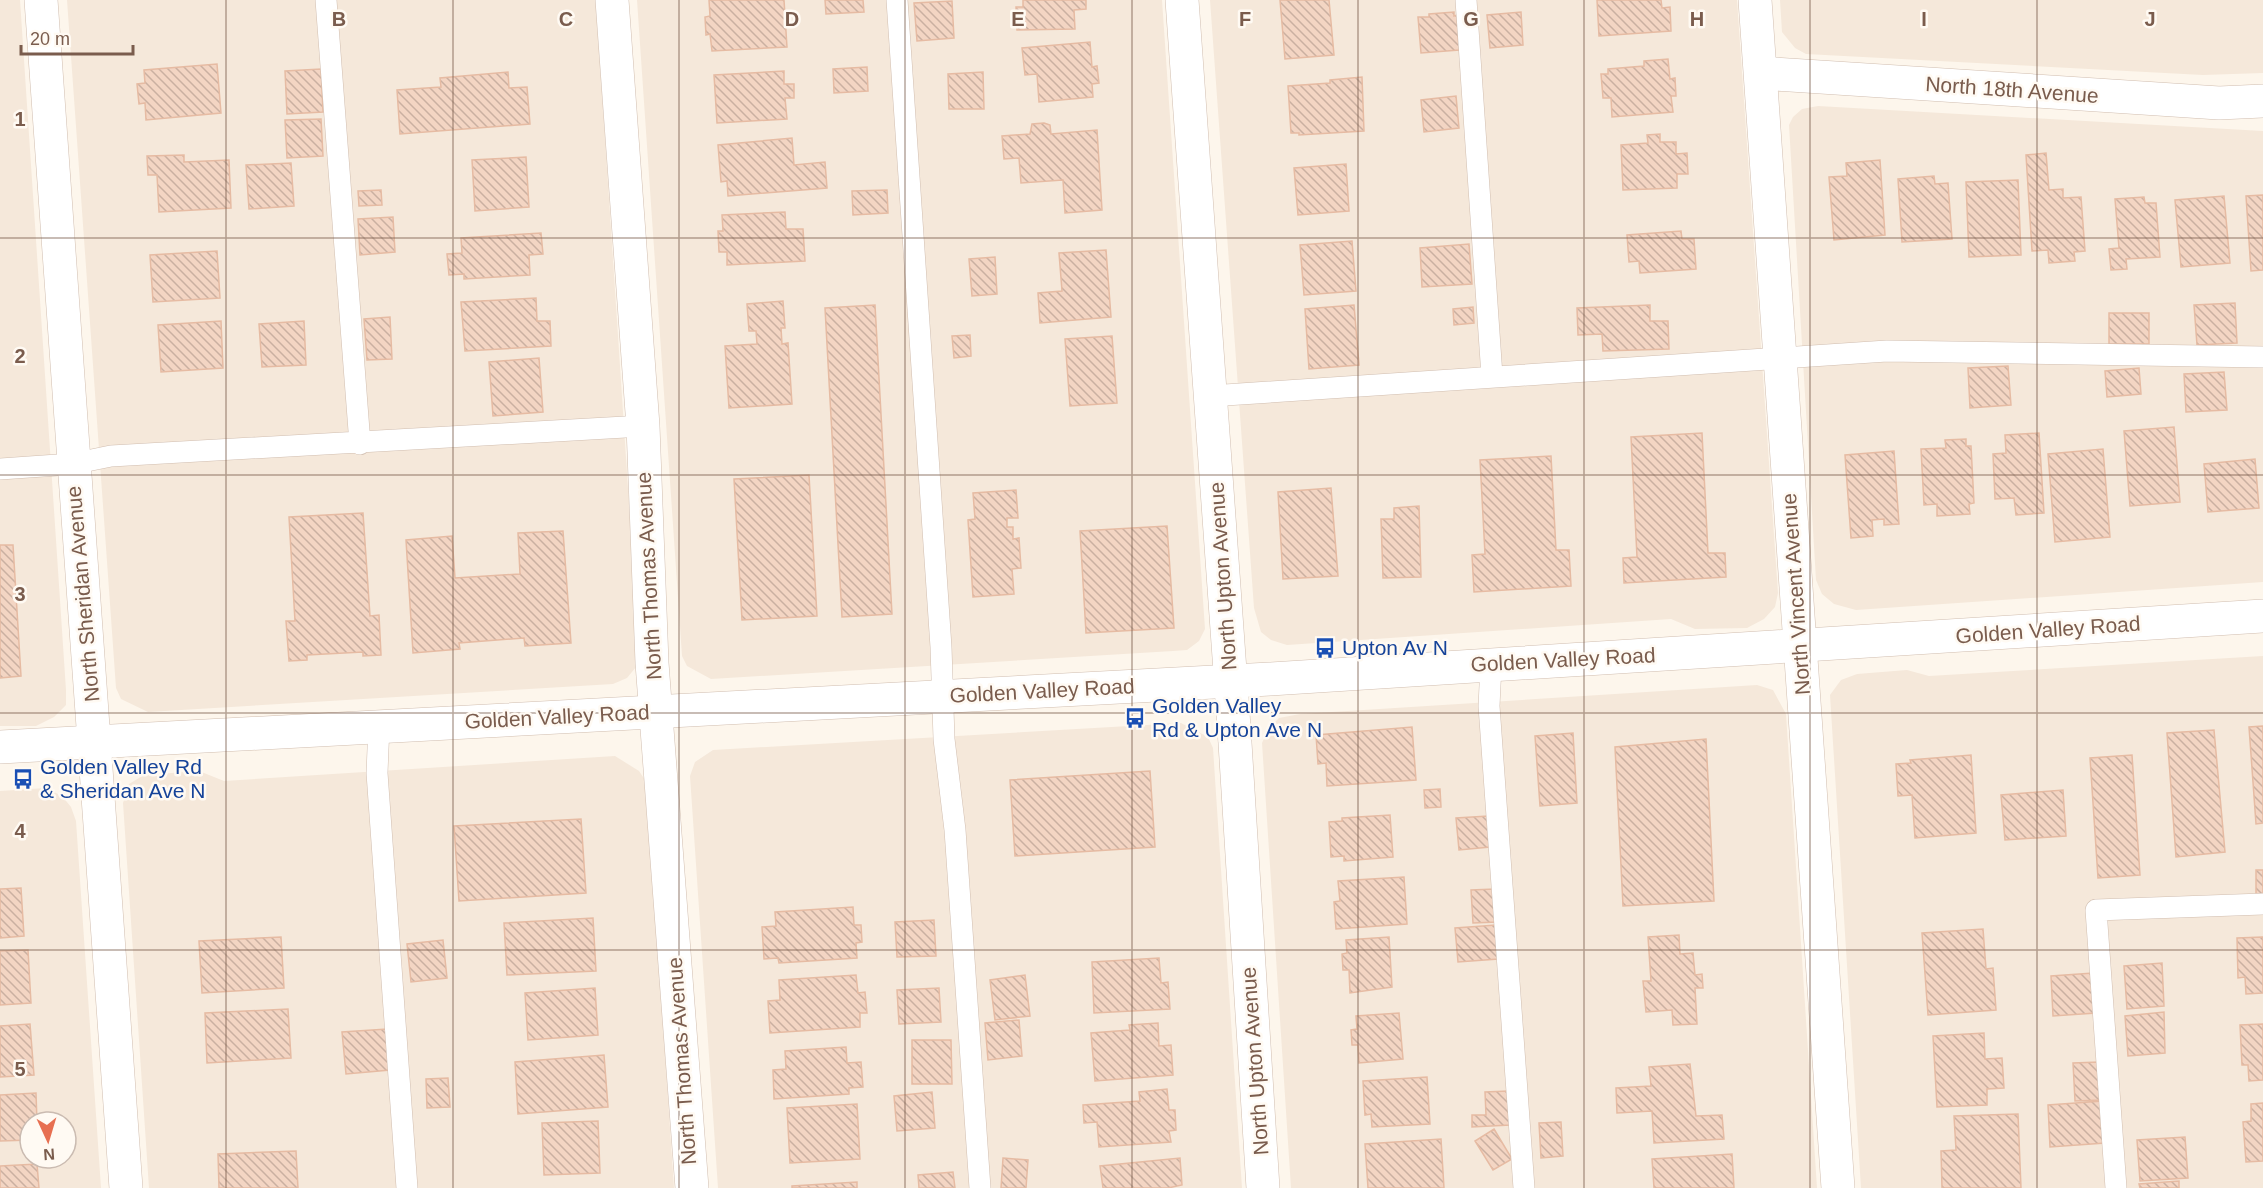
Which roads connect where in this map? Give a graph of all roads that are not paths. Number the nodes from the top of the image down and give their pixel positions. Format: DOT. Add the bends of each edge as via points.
graph roads {
  1 [pos="41,0"];
  2 [pos="326,0"];
  3 [pos="612,0"];
  4 [pos="897,0"];
  5 [pos="1182,0"];
  6 [pos="1466,0"];
  7 [pos="1755,0"];
  8 [pos="1760,73"];
  9 [pos="2263,100"];
  10 [pos="2263,357"];
  11 [pos="1781,359"];
  12 [pos="1492,376"];
  13 [pos="1210,396"];
  14 [pos="642,426"];
  15 [pos="360,444"];
  16 [pos="72,464"];
  17 [pos="0,469"];
  18 [pos="2263,616"];
  19 [pos="1799,646"];
  20 [pos="1491,665"];
  21 [pos="1230,681"];
  22 [pos="944,696"];
  23 [pos="656,713"];
  24 [pos="379,725"];
  25 [pos="95,742"];
  26 [pos="0,747"];
  27 [pos="2263,904"];
  28 [pos="126,1188"];
  29 [pos="407,1188"];
  30 [pos="692,1188"];
  31 [pos="980,1188"];
  32 [pos="1263,1188"];
  33 [pos="1524,1188"];
  34 [pos="1838,1188"];
  35 [pos="2116,1188"];
  1 -- 16 [label="street, North Sheridan Avenue"];
  2 -- 15 [label="lane"];
  3 -- 14 [label="street, North Thomas Avenue"];
  4 -- 22 [label="lane"];
  5 -- 13 [label="street, North Upton Avenue"];
  6 -- 12 [label="lane"];
  7 -- 8 [label="street, North Vincent Avenue"];
  8 -- 9 [label="street, North 18th Avenue" via="2219,103"];
  8 -- 11 [label="street, North Vincent Avenue"];
  10 -- 11 [label="lane" via="1887,351"];
  11 -- 12 [label="lane"];
  11 -- 19 [label="street, North Vincent Avenue"];
  12 -- 13 [label="lane"];
  13 -- 21 [label="street, North Upton Avenue"];
  14 -- 15 [label="lane"];
  14 -- 23 [label="street, North Thomas Avenue"];
  15 -- 16 [label="lane" via="111,456"];
  16 -- 17 [label="lane"];
  16 -- 25 [label="street, North Sheridan Avenue"];
  18 -- 19 [label="street, Golden Valley Road"];
  19 -- 20 [label="street, Golden Valley Road"];
  19 -- 34 [label="street, North Vincent Avenue"];
  20 -- 21 [label="street, Golden Valley Road"];
  20 -- 33 [label="lane" via="1489,706"];
  21 -- 22 [label="street, Golden Valley Road"];
  21 -- 32 [label="street, North Upton Avenue"];
  22 -- 23 [label="street, Golden Valley Road"];
  22 -- 31 [label="lane" via="944,739 955,830"];
  23 -- 24 [label="street, Golden Valley Road"];
  23 -- 30 [label="street, North Thomas Avenue"];
  24 -- 25 [label="street, Golden Valley Road"];
  24 -- 29 [label="lane" via="377,773"];
  25 -- 26 [label="street, Golden Valley Road"];
  25 -- 28 [label="street, North Sheridan Avenue"];
  27 -- 35 [label="lane" via="2096,910"];
}
